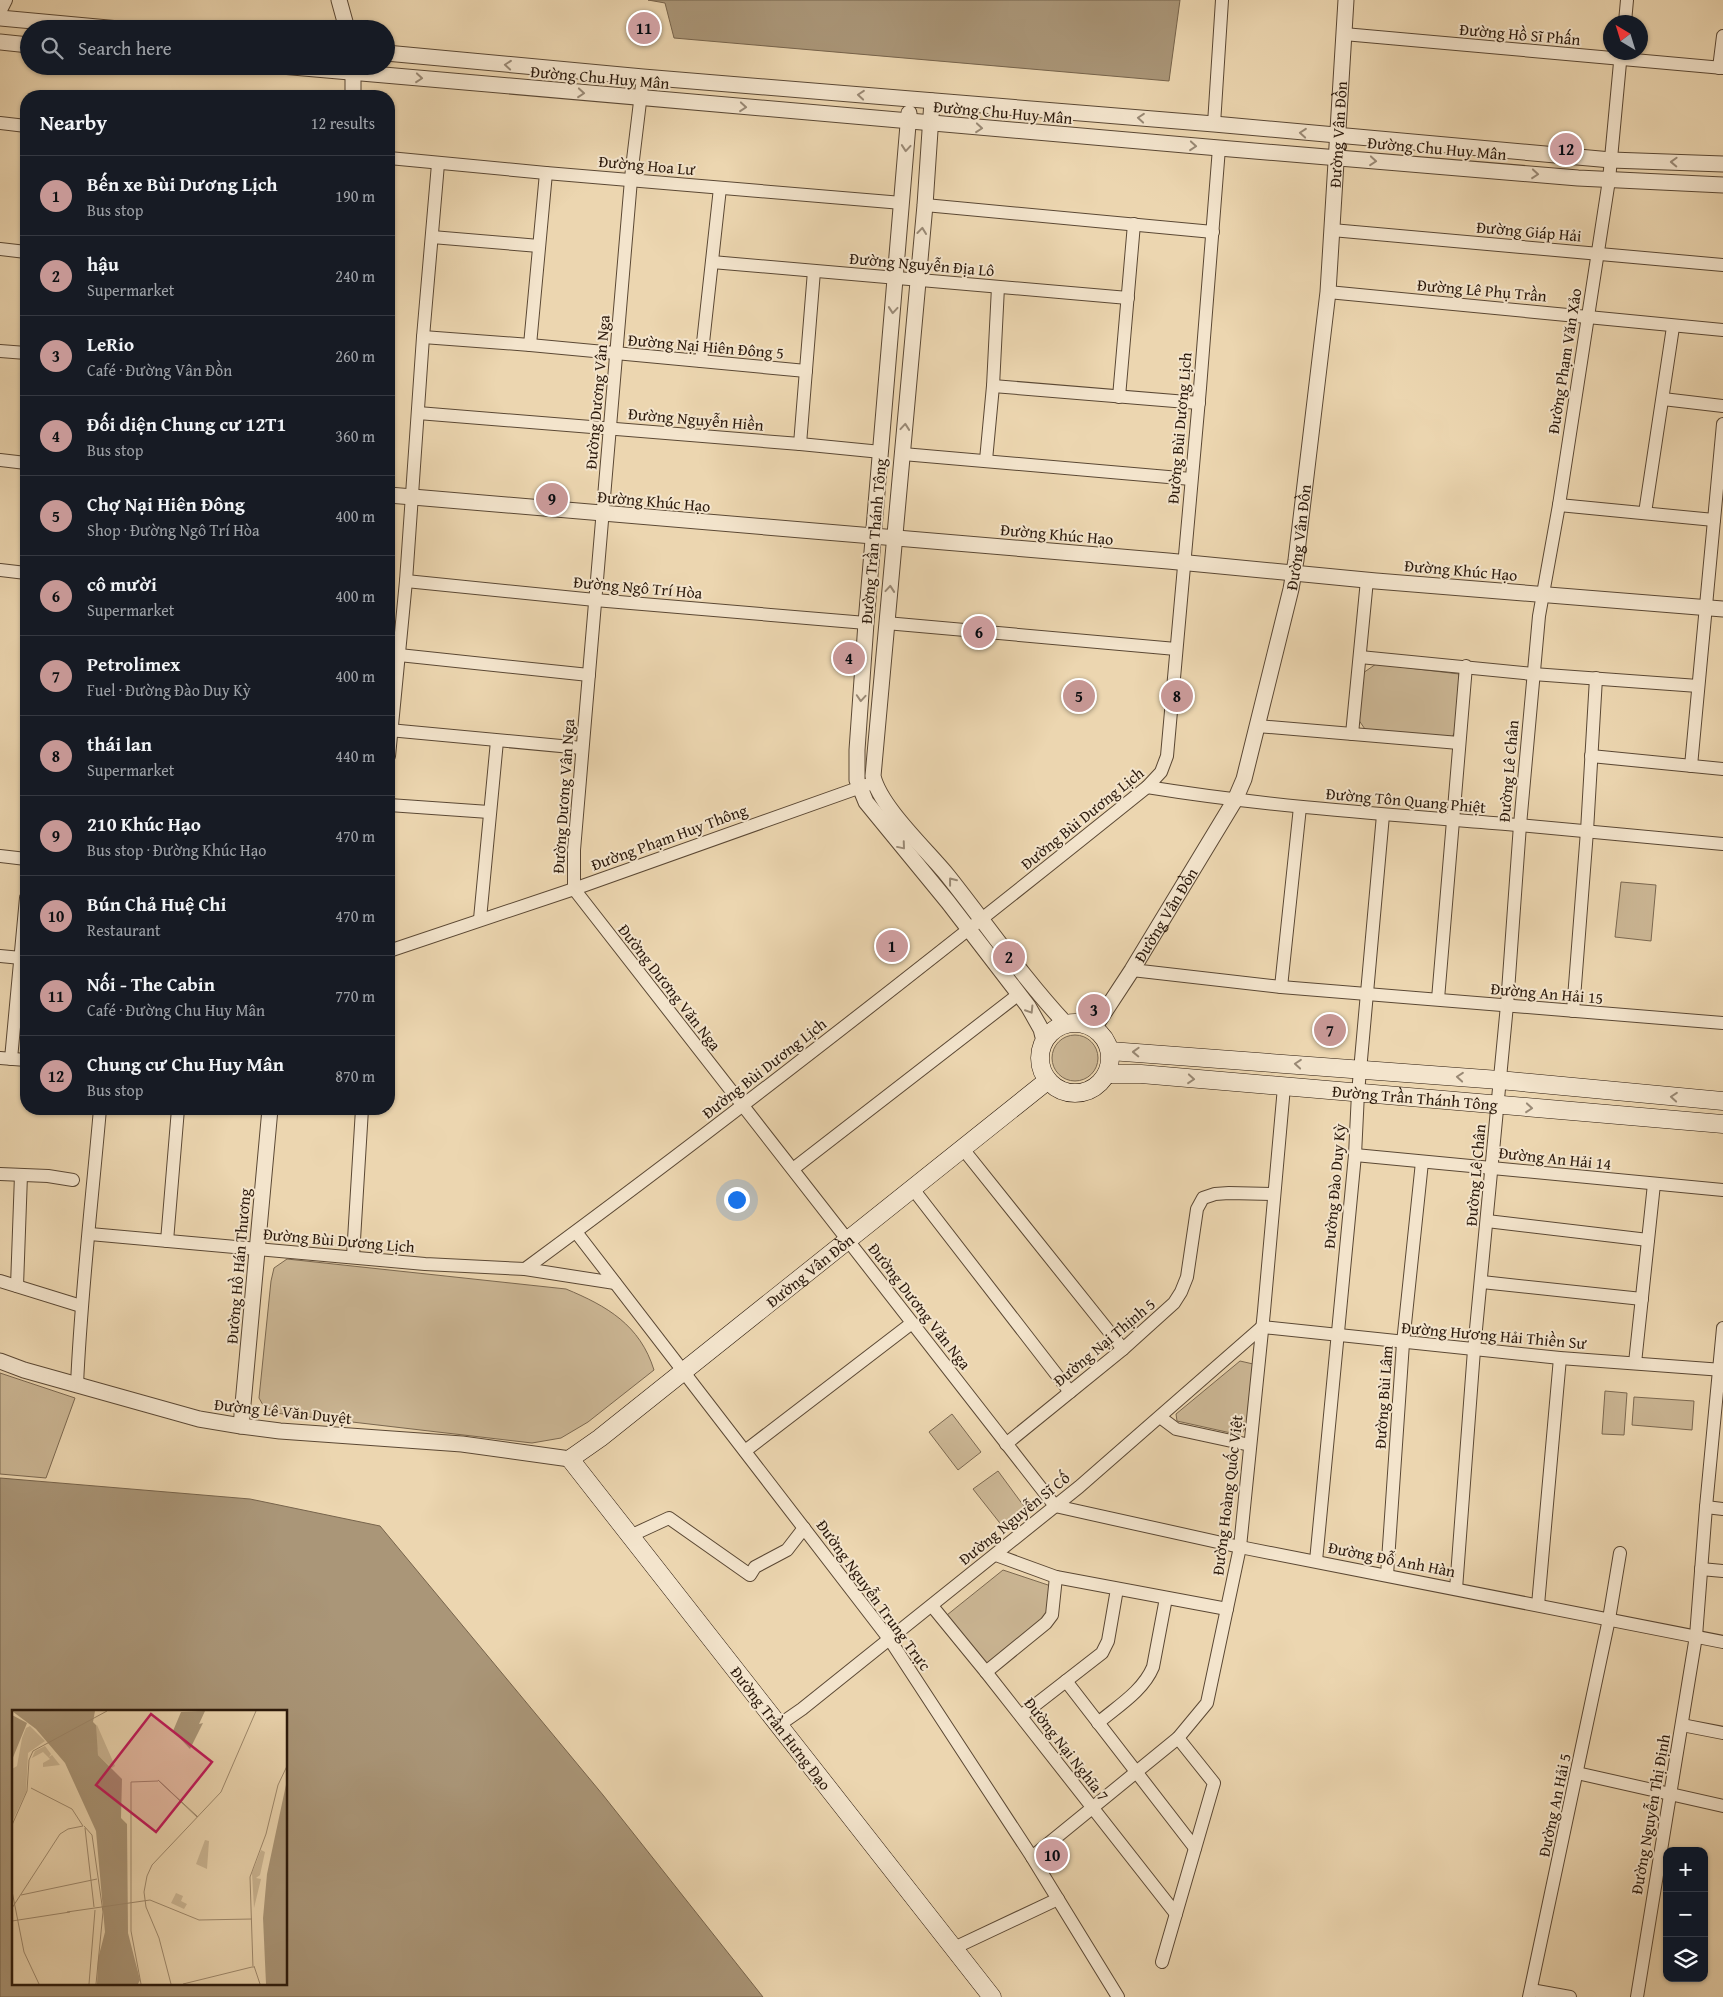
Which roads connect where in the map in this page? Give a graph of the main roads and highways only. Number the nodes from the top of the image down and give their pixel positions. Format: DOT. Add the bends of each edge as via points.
graph roads {
  1 [pos="1110,1051"];
  2 [pos="1107,1074"];
  3 [pos="1047,1080"];
  4 [pos="1723,1102"];
  5 [pos="1723,1124"];
  6 [pos="570,1459"];
  7 [pos="992,1997"];
  1 -- 2 [label="main road" via="1111,1063"];
  1 -- 3 [label="main road" via="1094,1028 1066,1024 1044,1041 1040,1061"];
  4 -- 1 [label="main road, Đường Trần Thánh Tông, one-way" via="1499,1080"];
  2 -- 3 [label="main road" via="1100,1084 1079,1094 1062,1091"];
  2 -- 5 [label="main road, Đường Trần Thánh Tông, one-way" via="1141,1074"];
  3 -- 6 [label="main road, Đường Vân Đồn"];
  6 -- 7 [label="main road, Đường Trần Hưng Đạo"];
}
